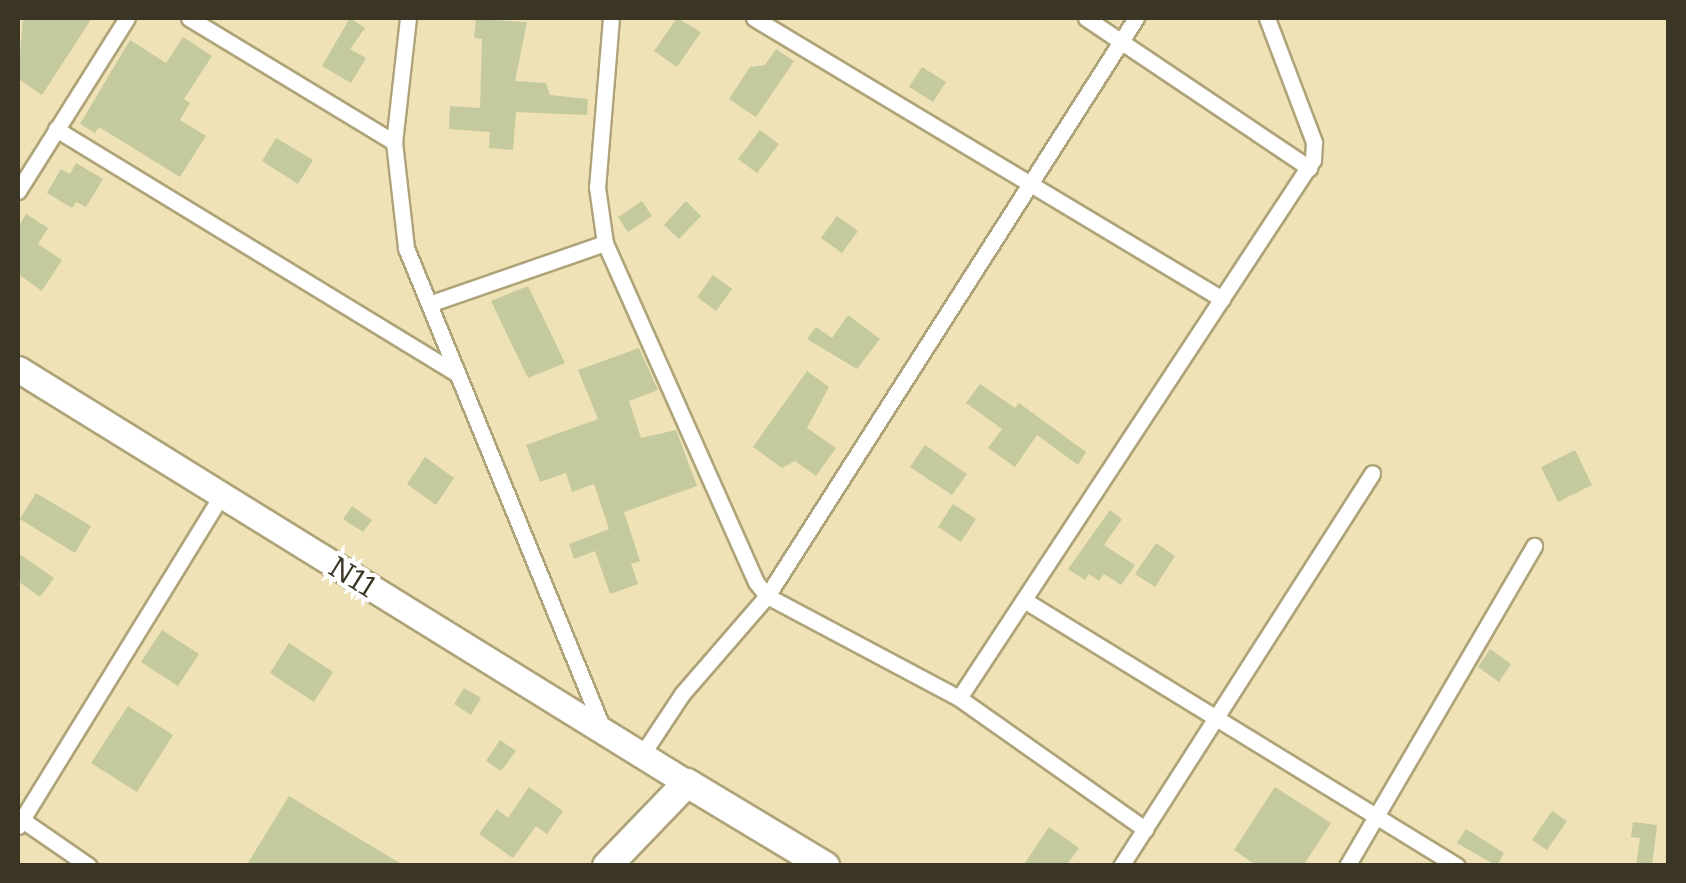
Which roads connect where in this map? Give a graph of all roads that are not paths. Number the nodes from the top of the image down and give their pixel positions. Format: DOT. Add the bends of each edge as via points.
graph roads {
  1 [pos="127,18"];
  2 [pos="190,18"];
  3 [pos="408,18"];
  4 [pos="611,18"];
  5 [pos="754,18"];
  6 [pos="1086,18"];
  7 [pos="1136,18"];
  8 [pos="1267,18"];
  9 [pos="1122,40"];
  10 [pos="56,130"];
  11 [pos="394,142"];
  12 [pos="1309,168"];
  13 [pos="1031,183"];
  14 [pos="18,191"];
  15 [pos="605,243"];
  16 [pos="1222,300"];
  17 [pos="428,304"];
  18 [pos="18,369"];
  19 [pos="454,372"];
  20 [pos="1372,473"];
  21 [pos="220,496"];
  22 [pos="1534,546"];
  23 [pos="767,596"];
  24 [pos="1024,600"];
  25 [pos="959,698"];
  26 [pos="1217,718"];
  27 [pos="604,733"];
  28 [pos="641,756"];
  29 [pos="687,784"];
  30 [pos="1376,816"];
  31 [pos="19,821"];
  32 [pos="1146,829"];
  33 [pos="89,866"];
  34 [pos="607,866"];
  35 [pos="825,866"];
  36 [pos="1121,866"];
  37 [pos="1347,866"];
  38 [pos="1457,866"];
  1 -- 10 [label="street"];
  2 -- 11 [label="street"];
  3 -- 11 [label="street"];
  4 -- 15 [label="street" via="598,188"];
  5 -- 13 [label="street"];
  6 -- 9 [label="street"];
  7 -- 9 [label="street"];
  8 -- 12 [label="street" via="1314,142"];
  9 -- 12 [label="street"];
  9 -- 13 [label="street"];
  10 -- 14 [label="street"];
  10 -- 19 [label="street"];
  11 -- 17 [label="street" via="398,214"];
  12 -- 16 [label="street"];
  13 -- 16 [label="street"];
  13 -- 23 [label="street"];
  15 -- 17 [label="street"];
  15 -- 23 [label="street" via="737,544"];
  16 -- 24 [label="street"];
  17 -- 19 [label="street"];
  18 -- 21 [label="main road, N11"];
  19 -- 27 [label="street"];
  20 -- 26 [label="street"];
  21 -- 27 [label="main road, N11"];
  21 -- 31 [label="street"];
  22 -- 30 [label="street"];
  23 -- 25 [label="street"];
  23 -- 28 [label="street" via="682,694"];
  24 -- 25 [label="street"];
  24 -- 26 [label="street"];
  25 -- 32 [label="street"];
  26 -- 30 [label="street"];
  26 -- 32 [label="street"];
  27 -- 28 [label="main road, N11"];
  28 -- 29 [label="main road, N11"];
  29 -- 34 [label="highway"];
  29 -- 35 [label="highway"];
  30 -- 37 [label="street"];
  30 -- 38 [label="street"];
  31 -- 33 [label="street"];
  32 -- 36 [label="street"];
}
